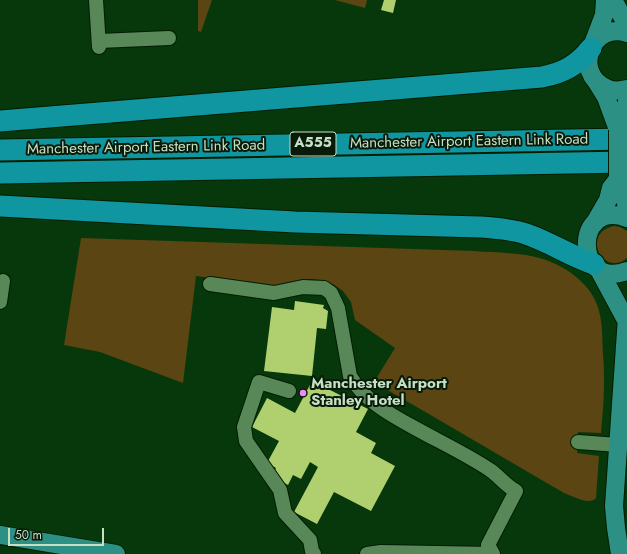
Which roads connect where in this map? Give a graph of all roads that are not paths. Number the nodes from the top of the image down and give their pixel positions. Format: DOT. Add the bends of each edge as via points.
graph roads {
  1 [pos="96,0"];
  2 [pos="605,0"];
  3 [pos="613,0"];
  4 [pos="627,25"];
  5 [pos="627,33"];
  6 [pos="169,38"];
  7 [pos="592,46"];
  8 [pos="596,81"];
  9 [pos="627,89"];
  10 [pos="627,102"];
  11 [pos="0,121"];
  12 [pos="621,133"];
  13 [pos="0,150"];
  14 [pos="621,172"];
  15 [pos="0,173"];
  16 [pos="0,206"];
  17 [pos="627,207"];
  18 [pos="627,218"];
  19 [pos="593,225"];
  20 [pos="596,266"];
  21 [pos="627,271"];
  22 [pos="3,281"];
  23 [pos="210,284"];
  24 [pos="0,302"];
  25 [pos="626,319"];
  26 [pos="625,367"];
  27 [pos="289,391"];
  28 [pos="578,442"];
  29 [pos="618,445"];
  30 [pos="621,488"];
  31 [pos="0,535"];
  32 [pos="617,552"];
  33 [pos="116,554"];
  34 [pos="314,554"];
  35 [pos="367,554"];
  36 [pos="493,554"];
  1 -- 6 [label="street" via="99,44"];
  2 -- 7 [label="main road" via="604,15"];
  3 -- 4 [label="main road"];
  5 -- 7 [label="main road" via="609,33"];
  7 -- 8 [label="main road" via="588,64"];
  7 -- 11 [label="highway" via="585,56 571,67 542,77"];
  8 -- 9 [label="main road" via="608,89"];
  8 -- 12 [label="main road"];
  10 -- 12 [label="main road"];
  12 -- 13 [label="highway, Manchester Airport Eastern Link Road / A555"];
  12 -- 14 [label="main road, bridge"];
  14 -- 15 [label="highway, Manchester Airport Eastern Link Road / A555"];
  14 -- 17 [label="main road"];
  14 -- 19 [label="main road"];
  16 -- 20 [label="highway" via="295,222 513,230 537,238"];
  18 -- 19 [label="main road" via="606,216"];
  19 -- 20 [label="main road" via="586,239 586,248"];
  20 -- 21 [label="main road" via="613,274"];
  20 -- 25 [label="main road"];
  22 -- 24 [label="street"];
  23 -- 36 [label="street" via="274,293 316,287 324,288 331,293 338,308 350,376 363,393 392,415 491,471 516,491 488,545"];
  25 -- 26 [label="main road"];
  26 -- 29 [label="main road"];
  27 -- 34 [label="street" via="258,382 244,427 246,441 280,490 285,513 310,540"];
  28 -- 29 [label="street"];
  29 -- 30 [label="main road"];
  30 -- 32 [label="main road" via="615,514"];
  31 -- 33 [label="main road"];
  35 -- 36 [label="street"];
}
